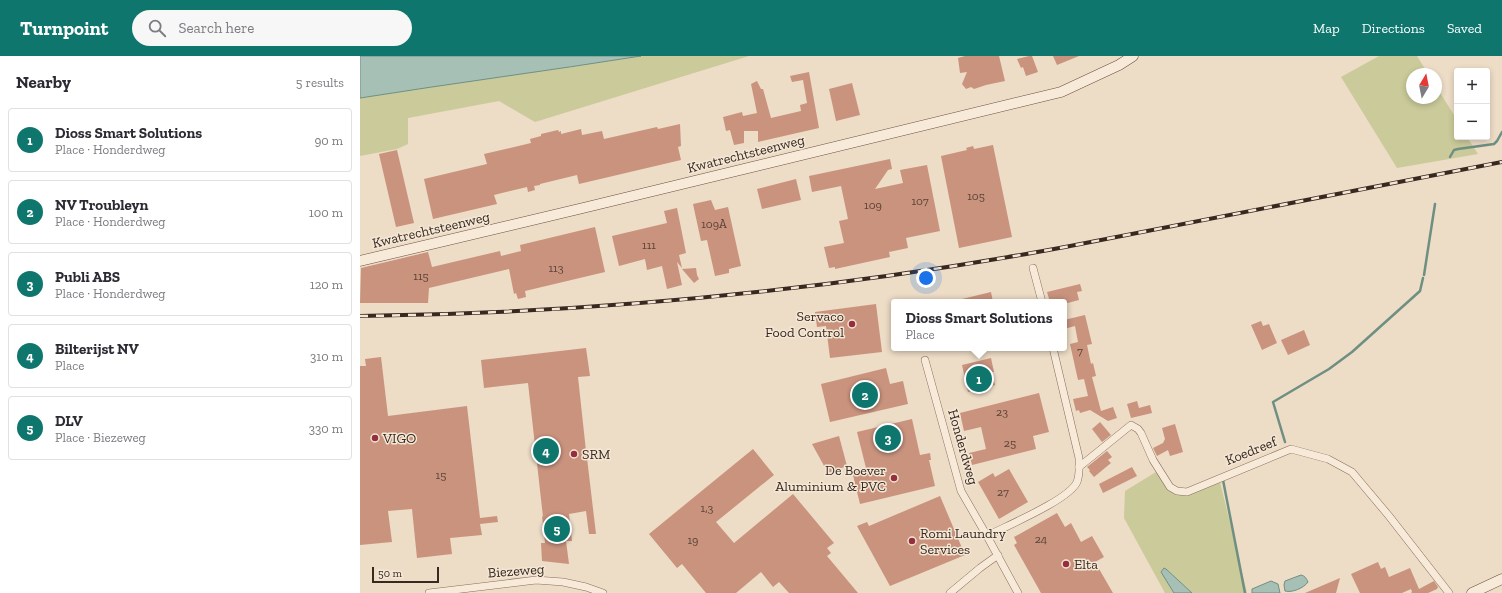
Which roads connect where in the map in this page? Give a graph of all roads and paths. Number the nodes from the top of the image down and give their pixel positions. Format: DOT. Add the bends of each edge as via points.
graph roads {
  1 [pos="1132,56"];
  2 [pos="360,261"];
  3 [pos="1033,268"];
  4 [pos="1041,299"];
  5 [pos="1054,351"];
  6 [pos="925,360"];
  7 [pos="1079,467"];
  8 [pos="987,536"];
  9 [pos="998,555"];
  10 [pos="1502,579"];
  11 [pos="429,593"];
  12 [pos="603,593"];
  13 [pos="950,593"];
  14 [pos="1018,593"];
  15 [pos="1449,593"];
  16 [pos="1472,593"];
  1 -- 2 [label="street, Kwatrechtsteenweg" via="1060,92"];
  3 -- 4 [label="street"];
  5 -- 7 [label="street"];
  6 -- 8 [label="street, Honderdweg" via="961,491"];
  7 -- 8 [label="street" via="1076,482 1062,497"];
  7 -- 15 [label="street, Koedreef" via="1131,425 1141,433 1153,460 1170,487 1178,491 1187,492 1291,449 1328,459 1352,472"];
  8 -- 9 [label="street, Honderdweg"];
  9 -- 13 [label="street"];
  9 -- 14 [label="street, Honderdweg"];
  10 -- 16 [label="street"];
  11 -- 12 [label="street, Biezeweg" via="536,580 562,582"];
}
